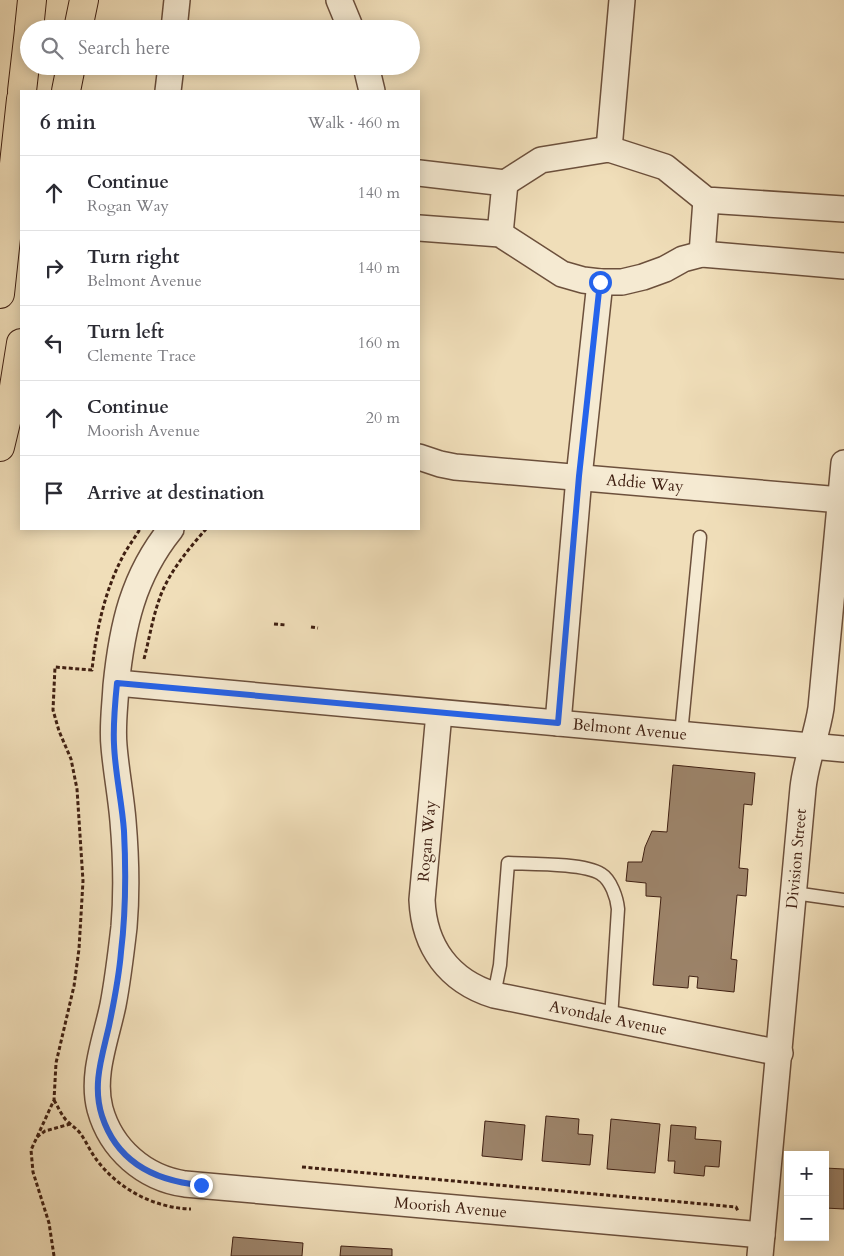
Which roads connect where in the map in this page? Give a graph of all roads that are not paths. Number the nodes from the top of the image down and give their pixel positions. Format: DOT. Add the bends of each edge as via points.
graph roads {
  1 [pos="32,0"];
  2 [pos="84,0"];
  3 [pos="177,0"];
  4 [pos="340,0"];
  5 [pos="622,0"];
  6 [pos="30,20"];
  7 [pos="80,20"];
  8 [pos="175,20"];
  9 [pos="348,20"];
  10 [pos="24,75"];
  11 [pos="69,75"];
  12 [pos="170,75"];
  13 [pos="368,75"];
  14 [pos="22,90"];
  15 [pos="66,90"];
  16 [pos="168,90"];
  17 [pos="372,90"];
  18 [pos="20,108"];
  19 [pos="609,149"];
  20 [pos="420,173"];
  21 [pos="505,182"];
  22 [pos="706,200"];
  23 [pos="844,209"];
  24 [pos="420,228"];
  25 [pos="500,234"];
  26 [pos="702,254"];
  27 [pos="844,266"];
  28 [pos="600,282"];
  29 [pos="0,294"];
  30 [pos="20,350"];
  31 [pos="0,447"];
  32 [pos="420,457"];
  33 [pos="844,463"];
  34 [pos="579,476"];
  35 [pos="841,500"];
  36 [pos="170,530"];
  37 [pos="700,537"];
  38 [pos="117,683"];
  39 [pos="439,712"];
  40 [pos="558,723"];
  41 [pos="681,734"];
  42 [pos="812,746"];
  43 [pos="844,749"];
  44 [pos="794,893"];
  45 [pos="844,900"];
  46 [pos="445,964"];
  47 [pos="494,995"];
  48 [pos="611,1019"];
  49 [pos="780,1053"];
  50 [pos="763,1250"];
  1 -- 6 [label="highway"];
  2 -- 7 [label="highway"];
  3 -- 8 [label="street"];
  4 -- 9 [label="street"];
  5 -- 19 [label="street"];
  10 -- 14 [label="highway"];
  11 -- 15 [label="highway"];
  12 -- 16 [label="street"];
  13 -- 17 [label="street"];
  18 -- 29 [label="highway"];
  19 -- 21 [label="street" via="541,160"];
  19 -- 22 [label="street" via="665,167"];
  20 -- 21 [label="street"];
  21 -- 25 [label="street"];
  22 -- 23 [label="street"];
  22 -- 26 [label="street"];
  24 -- 25 [label="street"];
  25 -- 28 [label="street" via="562,274"];
  26 -- 27 [label="street"];
  26 -- 28 [label="street" via="644,277"];
  28 -- 34 [label="street"];
  30 -- 31 [label="highway"];
  32 -- 34 [label="street, Addie Way" via="455,467"];
  33 -- 35 [label="street, Division Street"];
  34 -- 35 [label="street, Addie Way"];
  34 -- 40 [label="street"];
  35 -- 42 [label="street, Division Street" via="821,708"];
  36 -- 38 [label="street, Moorish Avenue" via="144,570 128,608"];
  37 -- 41 [label="lane"];
  38 -- 39 [label="street, Belmont Avenue"];
  38 -- 50 [label="street, Moorish Avenue" via="114,745 125,849 124,914 116,987 97,1089 102,1114 121,1150 142,1168 159,1177 185,1184"];
  39 -- 40 [label="street, Belmont Avenue"];
  39 -- 46 [label="street, Rogan Way" via="422,900 428,935"];
  40 -- 41 [label="street, Belmont Avenue"];
  41 -- 42 [label="street, Belmont Avenue"];
  42 -- 43 [label="street, Belmont Avenue"];
  42 -- 44 [label="street, Division Street" via="802,788"];
  44 -- 45 [label="lane"];
  44 -- 49 [label="street, Division Street"];
  46 -- 47 [label="street, Avondale Avenue" via="468,984"];
  47 -- 48 [label="street, Avondale Avenue"];
  47 -- 48 [label="lane" via="500,965 508,863 589,868 602,874 617,901"];
  48 -- 49 [label="street, Avondale Avenue"];
  49 -- 50 [label="street, Division Street"];
}
